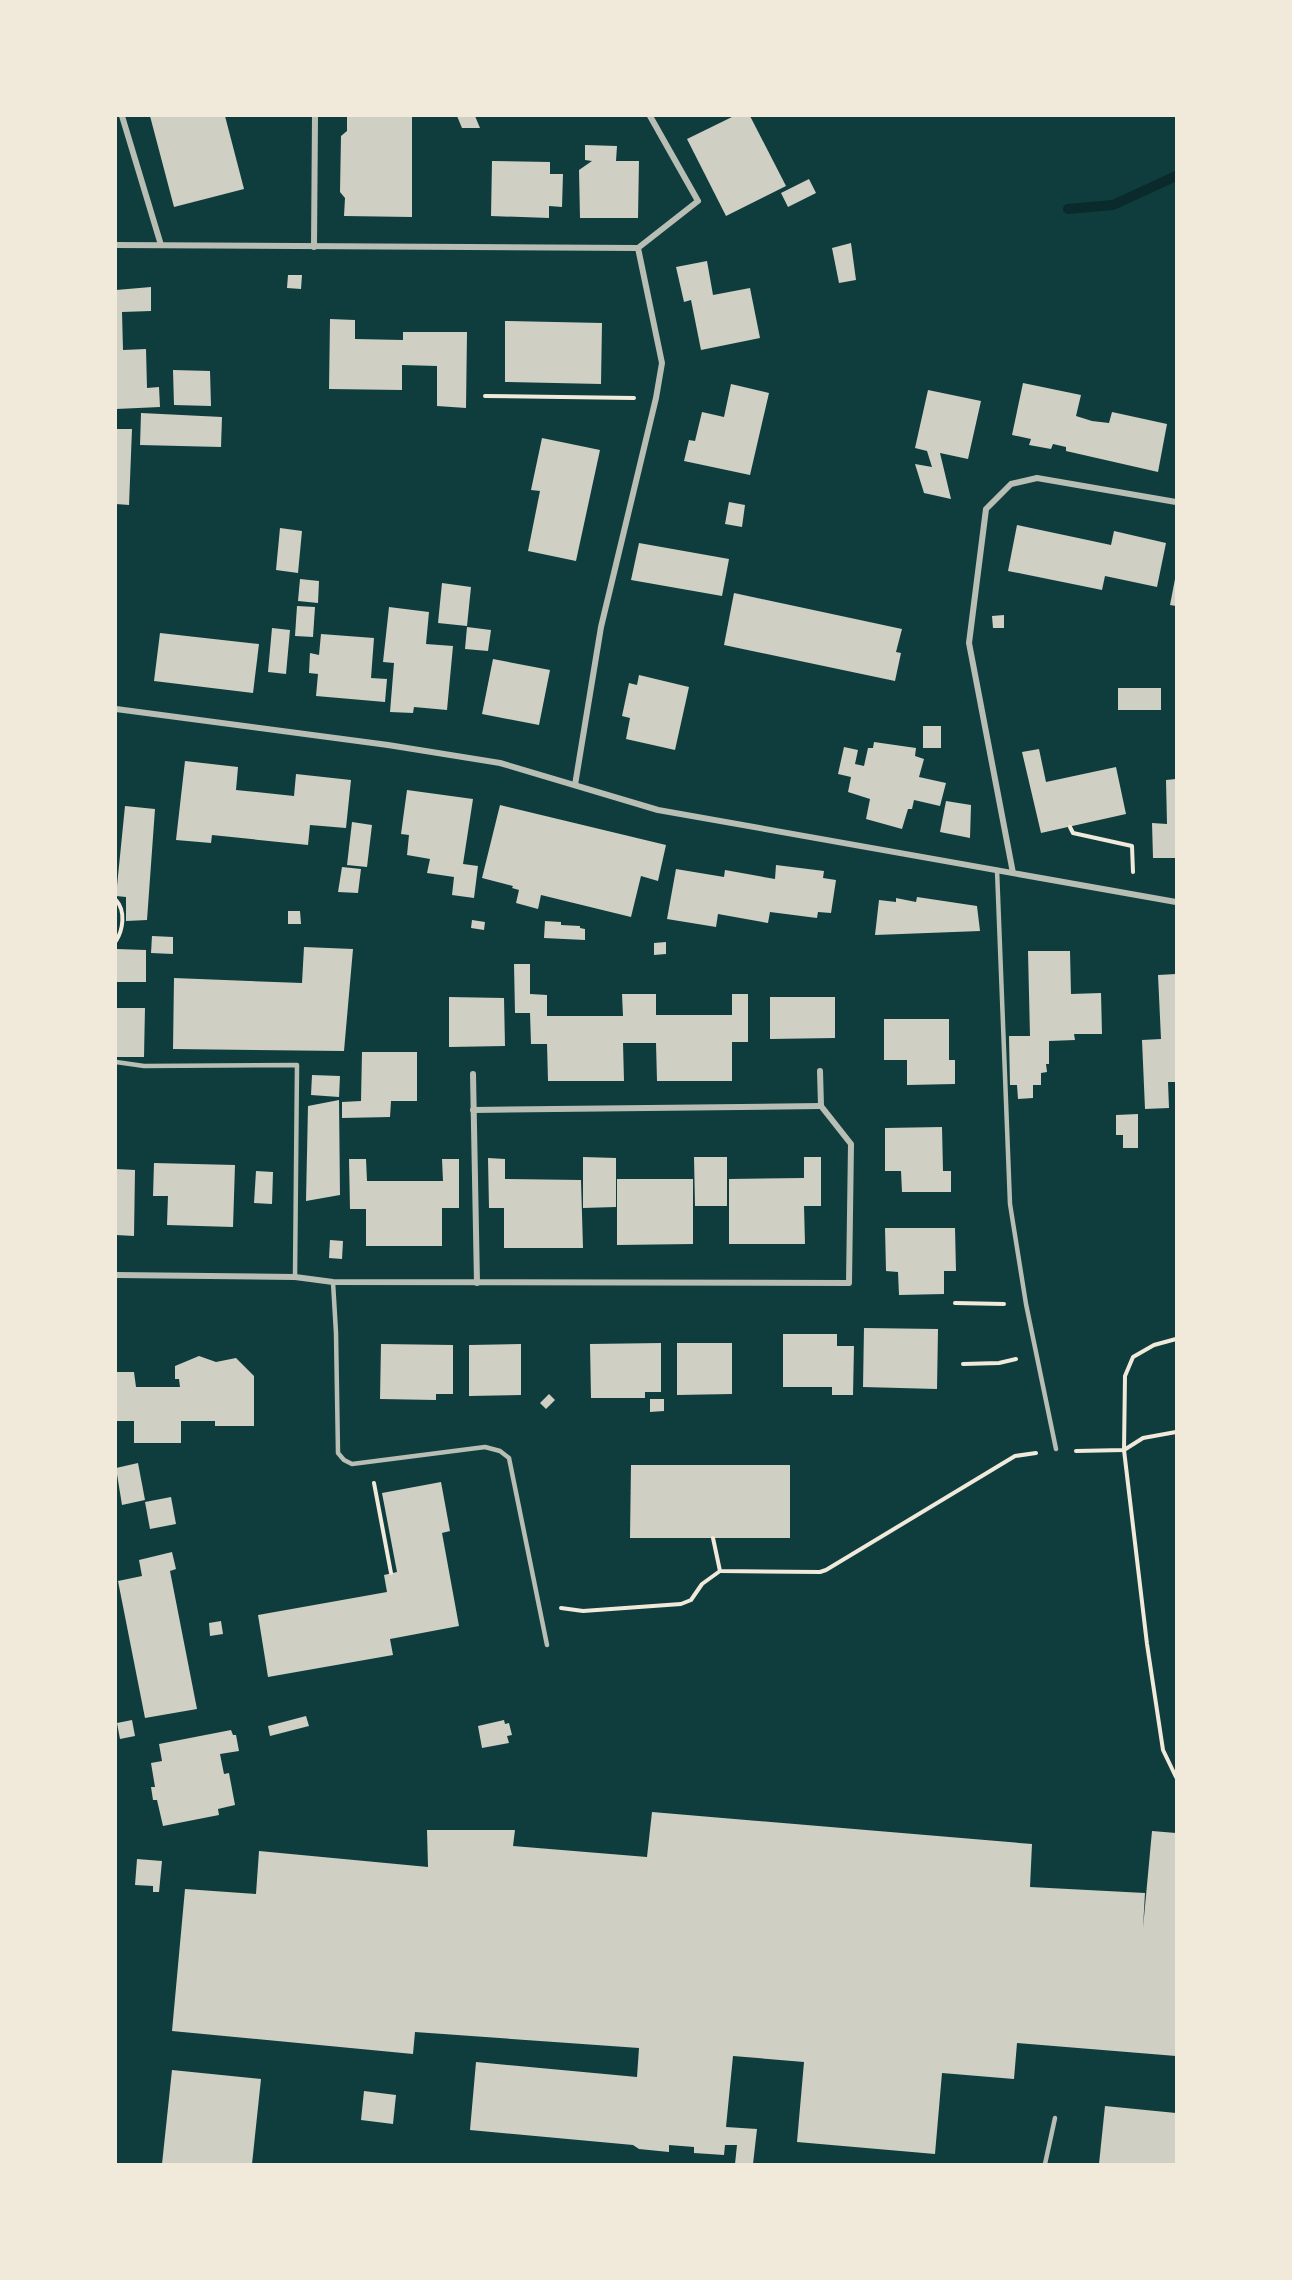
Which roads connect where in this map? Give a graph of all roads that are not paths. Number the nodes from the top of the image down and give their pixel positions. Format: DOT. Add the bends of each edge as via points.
graph roads {
  1 [pos="122,116"];
  2 [pos="315,116"];
  3 [pos="650,116"];
  4 [pos="116,245"];
  5 [pos="161,245"];
  6 [pos="314,247"];
  7 [pos="638,248"];
  8 [pos="1176,502"];
  9 [pos="116,709"];
  10 [pos="575,784"];
  11 [pos="997,870"];
  12 [pos="1013,873"];
  13 [pos="1176,902"];
  14 [pos="116,1062"];
  15 [pos="820,1071"];
  16 [pos="473,1074"];
  17 [pos="821,1106"];
  18 [pos="473,1110"];
  19 [pos="116,1275"];
  20 [pos="295,1276"];
  21 [pos="333,1282"];
  22 [pos="477,1283"];
  23 [pos="1056,1449"];
  24 [pos="547,1645"];
  25 [pos="1055,2118"];
  26 [pos="1045,2164"];
  1 -- 5 [label="street"];
  2 -- 6 [label="street"];
  3 -- 7 [label="street" via="698,201"];
  4 -- 5 [label="street"];
  5 -- 6 [label="street"];
  6 -- 7 [label="street"];
  7 -- 10 [label="street" via="662,363 601,627"];
  8 -- 12 [label="street" via="1037,478 1011,484 986,509 969,643"];
  9 -- 10 [label="street" via="500,763"];
  10 -- 11 [label="street" via="658,810"];
  11 -- 12 [label="street"];
  11 -- 23 [label="lane" via="1010,1204"];
  12 -- 13 [label="street"];
  14 -- 20 [label="lane" via="144,1066 297,1065"];
  15 -- 17 [label="street"];
  16 -- 18 [label="street"];
  17 -- 18 [label="street"];
  17 -- 22 [label="street" via="851,1144 849,1283"];
  18 -- 22 [label="street"];
  19 -- 20 [label="street"];
  20 -- 21 [label="street"];
  21 -- 22 [label="street"];
  21 -- 24 [label="lane" via="338,1453 352,1464 485,1447 508,1458"];
  25 -- 26 [label="lane"];
}
